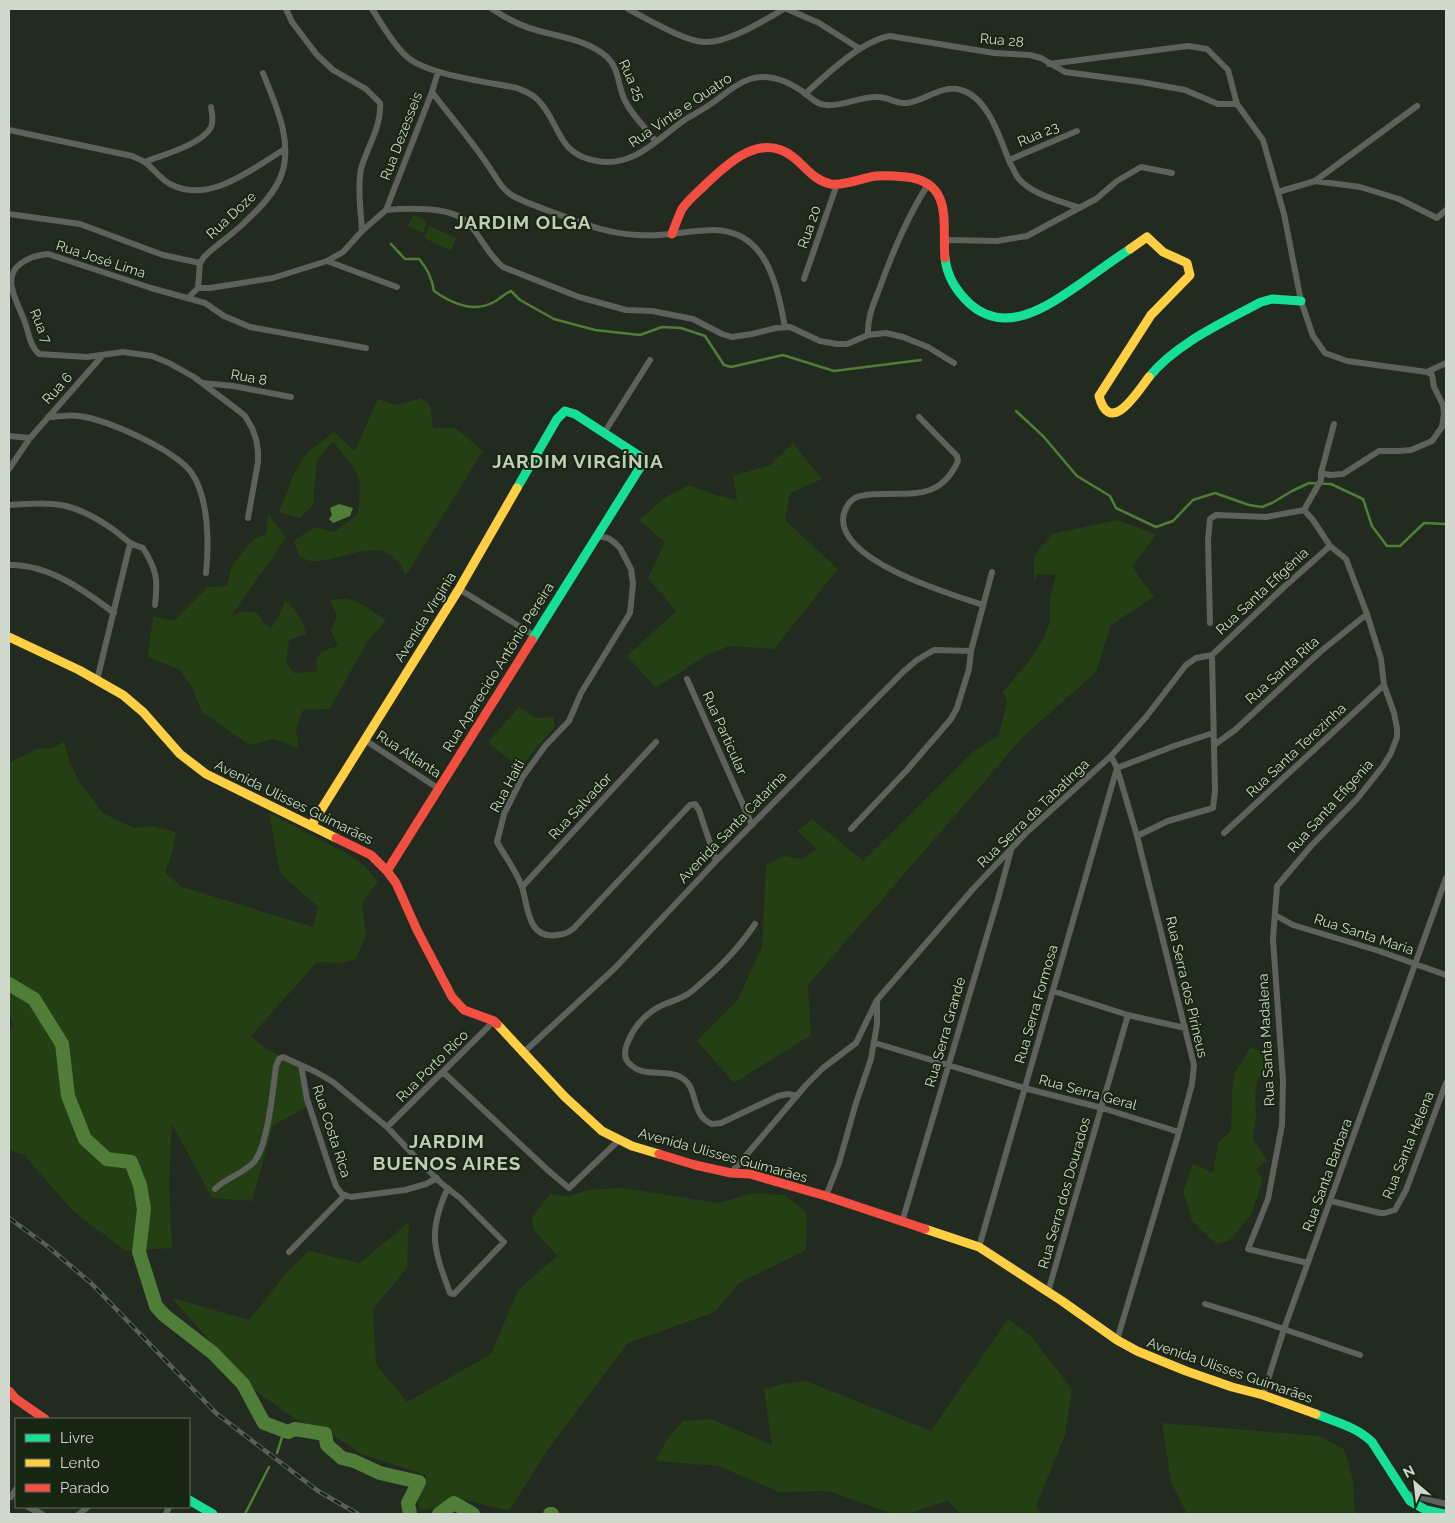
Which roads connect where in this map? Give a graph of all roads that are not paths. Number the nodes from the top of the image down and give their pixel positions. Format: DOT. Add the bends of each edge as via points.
graph roads {
  1 [pos="286,9"];
  2 [pos="372,9"];
  3 [pos="492,9"];
  4 [pos="628,9"];
  5 [pos="785,9"];
  6 [pos="860,49"];
  7 [pos="1049,64"];
  8 [pos="438,72"];
  9 [pos="263,73"];
  10 [pos="432,92"];
  11 [pos="805,94"];
  12 [pos="1237,104"];
  13 [pos="1417,106"];
  14 [pos="211,107"];
  15 [pos="9,130"];
  16 [pos="1077,131"];
  17 [pos="656,142"];
  18 [pos="285,149"];
  19 [pos="1009,160"];
  20 [pos="145,162"];
  21 [pos="1172,173"];
  22 [pos="1315,181"];
  23 [pos="929,183"];
  24 [pos="837,184"];
  25 [pos="1278,192"];
  26 [pos="1080,208"];
  27 [pos="386,210"];
  28 [pos="1446,210"];
  29 [pos="9,214"];
  30 [pos="362,231"];
  31 [pos="672,234"];
  32 [pos="945,240"];
  33 [pos="327,261"];
  34 [pos="200,263"];
  35 [pos="11,274"];
  36 [pos="804,279"];
  37 [pos="397,287"];
  38 [pos="198,288"];
  39 [pos="188,298"];
  40 [pos="1300,301"];
  41 [pos="785,327"];
  42 [pos="868,335"];
  43 [pos="366,348"];
  44 [pos="103,355"];
  45 [pos="650,360"];
  46 [pos="1446,363"];
  47 [pos="954,364"];
  48 [pos="1426,372"];
  49 [pos="203,383"];
  50 [pos="290,397"];
  51 [pos="48,417"];
  52 [pos="919,417"];
  53 [pos="1334,424"];
  54 [pos="604,433"];
  55 [pos="9,436"];
  56 [pos="30,438"];
  57 [pos="9,469"];
  58 [pos="1321,477"];
  59 [pos="9,505"];
  60 [pos="1304,510"];
  61 [pos="248,518"];
  62 [pos="596,536"];
  63 [pos="130,544"];
  64 [pos="1330,546"];
  65 [pos="9,565"];
  66 [pos="992,572"];
  67 [pos="206,573"];
  68 [pos="459,589"];
  69 [pos="155,605"];
  70 [pos="983,605"];
  71 [pos="114,613"];
  72 [pos="1367,614"];
  73 [pos="1210,623"];
  74 [pos="535,636"];
  75 [pos="9,637"];
  76 [pos="971,651"];
  77 [pos="1212,655"];
  78 [pos="687,679"];
  79 [pos="98,680"];
  80 [pos="1384,685"];
  81 [pos="1213,733"];
  82 [pos="365,740"];
  83 [pos="656,742"];
  84 [pos="1214,745"];
  85 [pos="1111,756"];
  86 [pos="1117,768"];
  87 [pos="439,789"];
  88 [pos="752,825"];
  89 [pos="311,826"];
  90 [pos="850,829"];
  91 [pos="1224,833"];
  92 [pos="1137,836"];
  93 [pos="1011,848"];
  94 [pos="716,861"];
  95 [pos="387,871"];
  96 [pos="1446,878"];
  97 [pos="522,886"];
  98 [pos="1275,915"];
  99 [pos="755,924"];
  100 [pos="1415,964"];
  101 [pos="1446,975"];
  102 [pos="1053,992"];
  103 [pos="877,1000"];
  104 [pos="1128,1015"];
  105 [pos="494,1022"];
  106 [pos="1185,1028"];
  107 [pos="875,1043"];
  108 [pos="524,1052"];
  109 [pos="949,1064"];
  110 [pos="301,1065"];
  111 [pos="442,1072"];
  112 [pos="1446,1083"];
  113 [pos="1024,1088"];
  114 [pos="797,1096"];
  115 [pos="1102,1108"];
  116 [pos="387,1128"];
  117 [pos="1179,1132"];
  118 [pos="619,1140"];
  119 [pos="731,1173"];
  120 [pos="437,1178"];
  121 [pos="448,1188"];
  122 [pos="215,1189"];
  123 [pos="345,1195"];
  124 [pos="826,1196"];
  125 [pos="1331,1201"];
  126 [pos="902,1222"];
  127 [pos="978,1247"];
  128 [pos="289,1252"];
  129 [pos="1308,1262"];
  130 [pos="1048,1292"];
  131 [pos="1204,1304"];
  132 [pos="1284,1329"];
  133 [pos="1117,1340"];
  134 [pos="1360,1355"];
  135 [pos="9,1391"];
  136 [pos="1263,1395"];
  137 [pos="44,1418"];
  138 [pos="1404,1493"];
  139 [pos="190,1501"];
  140 [pos="1446,1504"];
  141 [pos="30,1508"];
  142 [pos="42,1514"];
  143 [pos="213,1514"];
  144 [pos="1439,1514"];
  145 [pos="1444,1514"];
  1 -- 30 [label="street" via="317,55 333,70 366,89 380,103 381,113 360,171"];
  2 -- 8 [label="street, Rua Vinte e Quatro" via="407,57"];
  3 -- 17 [label="street, Rua 25" via="535,30 584,43 609,59 626,103"];
  4 -- 5 [label="street" via="680,34 706,42 752,27"];
  5 -- 6 [label="street" via="819,23"];
  6 -- 7 [label="street, Rua 28" via="890,36 994,53 1030,55"];
  6 -- 11 [label="street, Rua 28"];
  7 -- 12 [label="street, Rua 28" via="1072,74 1141,82 1185,90 1218,104"];
  7 -- 12 [label="street" via="1188,46 1207,49 1228,70"];
  8 -- 10 [label="street, Rua Dezesseis"];
  8 -- 17 [label="street, Rua Vinte e Quatro" via="528,92 538,100 564,142 573,152 587,159 621,162"];
  9 -- 18 [label="street, Rua Doze" via="283,130"];
  10 -- 27 [label="street, Rua Dezesseis"];
  10 -- 31 [label="street" via="513,196 604,231"];
  11 -- 17 [label="street, Rua Vinte e Quatro" via="789,84 768,78 747,80"];
  11 -- 19 [label="street, Rua Vinte e Quatro" via="828,106 872,97 905,103 941,90 962,90 985,110"];
  12 -- 25 [label="street" via="1263,140"];
  13 -- 22 [label="street"];
  14 -- 20 [label="street" via="213,119 208,133"];
  15 -- 20 [label="street" via="121,152"];
  16 -- 19 [label="street, Rua 23"];
  18 -- 20 [label="street" via="223,185 206,189 191,190 172,185"];
  18 -- 34 [label="street, Rua Doze" via="282,174 274,189 245,222 208,252"];
  19 -- 26 [label="street, Rua Vinte e Quatro" via="1018,178 1030,189"];
  21 -- 26 [label="street" via="1141,167"];
  22 -- 25 [label="street"];
  22 -- 28 [label="street" via="1360,186 1399,199 1437,218"];
  23 -- 24 [label="street" via="918,178 878,176"];
  23 -- 32 [label="street" via="942,208"];
  23 -- 42 [label="street" via="911,213 886,270 869,317"];
  24 -- 31 [label="street" via="824,183 792,154 768,147 753,149 733,160 690,200"];
  24 -- 36 [label="street, Rua 20"];
  25 -- 40 [label="street"];
  26 -- 32 [label="street" via="1036,232 1017,238 998,242"];
  27 -- 30 [label="street"];
  27 -- 41 [label="street" via="417,209 464,218 487,251 503,267 626,310 693,318 732,337"];
  29 -- 34 [label="street" via="80,224 163,255"];
  30 -- 33 [label="street" via="343,252"];
  31 -- 41 [label="street" via="727,231 754,246 775,282"];
  32 -- 40 [label="street" via="950,281 969,303 990,316 1010,317 1048,306 1147,237 1163,252 1187,263 1190,275 1151,315 1099,396 1109,413 1123,410 1156,368 1214,328 1261,302 1272,299"];
  33 -- 37 [label="street"];
  33 -- 38 [label="street" via="273,278"];
  34 -- 38 [label="street"];
  35 -- 39 [label="street, Rua José Lima" via="26,259 48,254"];
  35 -- 44 [label="street, Rua 7" via="14,294 32,345 39,354"];
  38 -- 39 [label="street"];
  39 -- 43 [label="street, Rua José Lima" via="205,303 224,316 250,327"];
  40 -- 48 [label="street" via="1312,336 1325,353 1347,361"];
  41 -- 42 [label="street" via="829,344 847,344"];
  42 -- 47 [label="street" via="886,333 903,337 928,347"];
  44 -- 49 [label="street" via="123,352 152,356"];
  44 -- 51 [label="street, Rua 6"];
  45 -- 54 [label="street"];
  46 -- 48 [label="street"];
  48 -- 58 [label="street" via="1433,377 1442,406 1442,427 1436,438 1411,450 1379,451 1350,471"];
  49 -- 50 [label="street, Rua 8"];
  49 -- 61 [label="street" via="245,416 256,439 258,462"];
  51 -- 56 [label="street, Rua 6"];
  51 -- 67 [label="street" via="76,415 105,422 136,435 181,462 191,472 203,503 208,550"];
  52 -- 70 [label="street" via="957,456 958,461 950,474 943,484 931,491 858,497 843,515 844,528 862,550 889,570"];
  53 -- 58 [label="street"];
  54 -- 62 [label="street, Rua Aparecido Antônio Pereira" via="641,457 641,466"];
  54 -- 68 [label="street, Avenida Virginia" via="571,412 563,412"];
  55 -- 56 [label="street"];
  56 -- 57 [label="street, Rua 6"];
  58 -- 60 [label="street"];
  59 -- 63 [label="street" via="49,502 72,507 112,528"];
  60 -- 64 [label="street, Rua Santa Efigenia"];
  60 -- 73 [label="street" via="1266,517 1216,515 1210,519"];
  62 -- 74 [label="street, Rua Aparecido Antônio Pereira"];
  62 -- 97 [label="street, Rua Haiti" via="615,543 631,569 630,613 581,692 570,720 545,746 522,778 504,814 496,842"];
  63 -- 69 [label="street" via="143,548 151,561 158,583"];
  63 -- 71 [label="street"];
  64 -- 72 [label="street, Rua Santa Efigenia" via="1346,559"];
  64 -- 77 [label="street, Rua Santa Efigênia"];
  65 -- 71 [label="street" via="32,567 51,574"];
  66 -- 70 [label="street"];
  68 -- 74 [label="street"];
  68 -- 82 [label="street, Avenida Virginia"];
  70 -- 76 [label="street"];
  71 -- 79 [label="street"];
  72 -- 80 [label="street, Rua Santa Efigenia" via="1381,659"];
  72 -- 84 [label="street, Rua Santa Rita"];
  74 -- 87 [label="street, Rua Aparecido Antônio Pereira"];
  75 -- 79 [label="street, Avenida Ulisses Guimarães"];
  76 -- 88 [label="street, Avenida Santa Catarina" via="934,650 917,660"];
  76 -- 90 [label="street" via="970,669 951,719 914,763"];
  77 -- 81 [label="street"];
  77 -- 85 [label="street, Rua Serra da Tabatinga" via="1196,658 1182,669"];
  78 -- 88 [label="street, Rua Particular"];
  79 -- 89 [label="street, Avenida Ulisses Guimarães" via="132,701 180,754 206,774"];
  80 -- 91 [label="street, Rua Santa Terezinha"];
  80 -- 98 [label="street, Rua Santa Efigenia" via="1397,728 1391,753 1357,799 1277,886"];
  81 -- 84 [label="street"];
  81 -- 86 [label="street"];
  82 -- 87 [label="street, Rua Atlanta"];
  82 -- 89 [label="street, Avenida Virginia"];
  83 -- 97 [label="street, Rua Salvador"];
  84 -- 92 [label="street" via="1213,808"];
  85 -- 86 [label="street, Rua Serra dos Pirineus"];
  85 -- 93 [label="street, Rua Serra da Tabatinga"];
  86 -- 92 [label="street, Rua Serra dos Pirineus"];
  86 -- 102 [label="street, Rua Serra Formosa"];
  87 -- 95 [label="street, Rua Aparecido Antônio Pereira"];
  88 -- 94 [label="street, Avenida Santa Catarina"];
  89 -- 95 [label="street, Avenida Ulisses Guimarães" via="371,855"];
  92 -- 106 [label="street, Rua Serra dos Pirineus"];
  93 -- 103 [label="street, Rua Serra da Tabatinga"];
  93 -- 109 [label="street, Rua Serra Grande"];
  94 -- 97 [label="street, Rua Haiti" via="699,810 692,804 568,933 552,936 538,930 529,916"];
  94 -- 108 [label="street, Avenida Santa Catarina" via="615,968"];
  95 -- 105 [label="street, Avenida Ulisses Guimarães" via="452,997 464,1010"];
  96 -- 100 [label="street, Rua Santa Barbara"];
  98 -- 100 [label="street, Rua Santa Maria" via="1293,925"];
  98 -- 129 [label="street, Rua Santa Madalena" via="1273,939 1283,1081 1282,1125 1268,1199 1248,1249"];
  99 -- 114 [label="street" via="733,954 692,992 643,1018 626,1046 625,1056 630,1065 640,1071 682,1077 700,1115 712,1124 721,1123 778,1096"];
  100 -- 101 [label="street, Rua Santa Maria"];
  100 -- 125 [label="street, Rua Santa Barbara"];
  102 -- 104 [label="street"];
  102 -- 113 [label="street, Rua Serra Formosa"];
  103 -- 107 [label="street"];
  103 -- 114 [label="street, Rua Serra da Tabatinga" via="856,1043 823,1068"];
  104 -- 106 [label="street"];
  104 -- 115 [label="street, Rua Serra dos Dourados"];
  105 -- 108 [label="street, Avenida Ulisses Guimarães"];
  105 -- 111 [label="street, Rua Porto Rico"];
  106 -- 117 [label="street, Rua Serra dos Pirineus" via="1194,1076"];
  107 -- 109 [label="street, Rua Serra Geral"];
  107 -- 124 [label="street" via="840,1162"];
  108 -- 118 [label="street, Avenida Ulisses Guimarães" via="564,1097 602,1131"];
  109 -- 113 [label="street, Rua Serra Geral"];
  109 -- 126 [label="street, Rua Serra Grande"];
  110 -- 116 [label="street" via="333,1082"];
  110 -- 122 [label="street" via="285,1057 279,1059 257,1158"];
  110 -- 123 [label="street, Rua Costa Rica" via="307,1100 331,1172 336,1186"];
  111 -- 116 [label="street, Rua Porto Rico"];
  111 -- 118 [label="street" via="569,1188"];
  112 -- 125 [label="street, Rua Santa Helena" via="1406,1190 1395,1210 1380,1213"];
  113 -- 115 [label="street, Rua Serra Geral"];
  113 -- 127 [label="street, Rua Serra Formosa"];
  114 -- 119 [label="street, Rua Serra da Tabatinga"];
  115 -- 117 [label="street, Rua Serra Geral"];
  115 -- 130 [label="street, Rua Serra dos Dourados"];
  116 -- 120 [label="street"];
  117 -- 133 [label="street, Rua Serra dos Pirineus"];
  118 -- 119 [label="street, Avenida Ulisses Guimarães" via="695,1165"];
  119 -- 124 [label="street, Avenida Ulisses Guimarães" via="750,1174"];
  120 -- 121 [label="street"];
  120 -- 123 [label="street, Rua Costa Rica" via="404,1190"];
  121 -- 121 [label="street" via="437,1214 434,1234 436,1253 450,1293 454,1294 504,1242"];
  123 -- 128 [label="street"];
  124 -- 126 [label="street, Avenida Ulisses Guimarães"];
  125 -- 129 [label="street, Rua Santa Barbara"];
  126 -- 127 [label="street, Avenida Ulisses Guimarães"];
  127 -- 130 [label="street, Avenida Ulisses Guimarães"];
  129 -- 132 [label="street, Rua Santa Barbara"];
  130 -- 133 [label="street, Avenida Ulisses Guimarães"];
  131 -- 132 [label="street"];
  132 -- 134 [label="street"];
  132 -- 136 [label="street, Rua Santa Barbara"];
  133 -- 136 [label="street, Avenida Ulisses Guimarães" via="1152,1359"];
  135 -- 137 [label="street"];
  136 -- 138 [label="street, Avenida Ulisses Guimarães" via="1364,1434 1376,1447"];
  138 -- 140 [label="street"];
  138 -- 144 [label="street, Avenida Ulisses Guimarães" via="1417,1506"];
  139 -- 143 [label="street"];
  141 -- 142 [label="street"];
  144 -- 145 [label="street, Avenida Ulisses Guimarães"];
}
